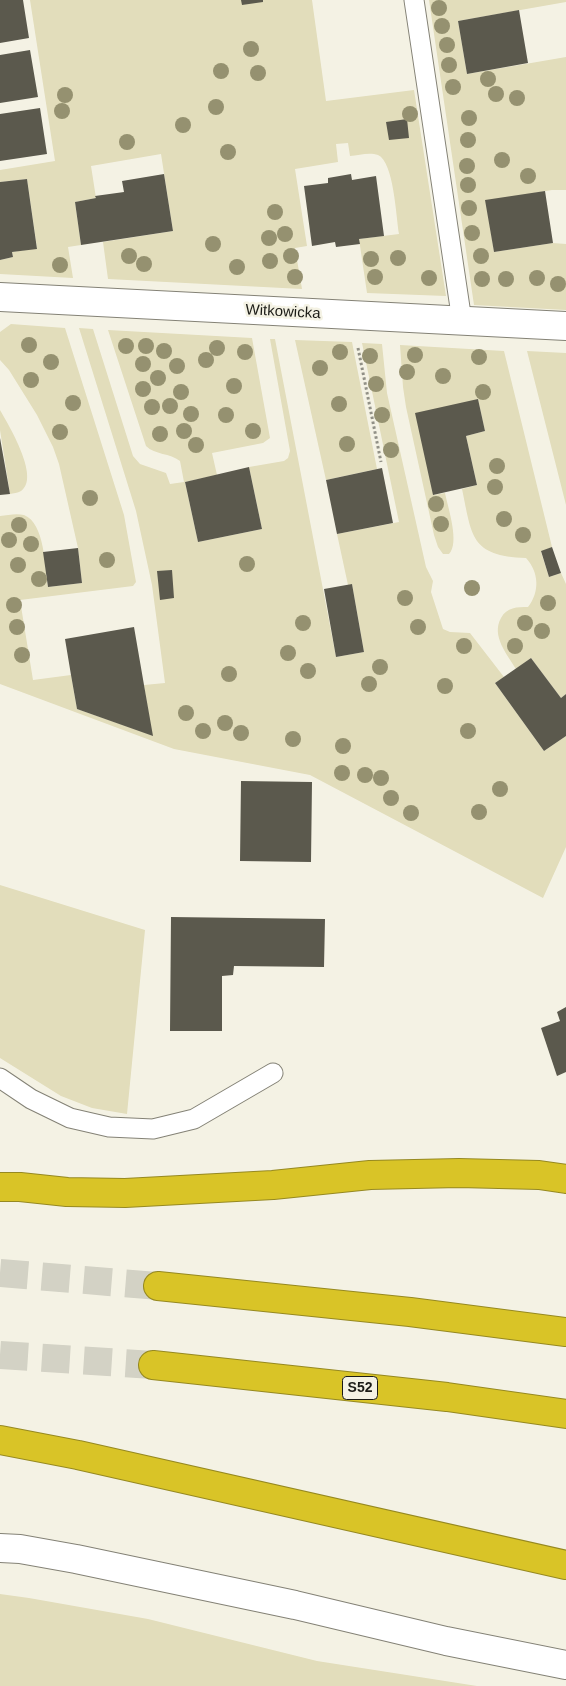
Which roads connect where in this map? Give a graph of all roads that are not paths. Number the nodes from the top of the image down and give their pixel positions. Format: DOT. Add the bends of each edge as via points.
graph roads {
  1 [pos="414,0"];
  2 [pos="0,297"];
  3 [pos="462,321"];
  4 [pos="566,326"];
  5 [pos="272,1073"];
  6 [pos="0,1078"];
  7 [pos="566,1179"];
  8 [pos="7,1184"];
  9 [pos="158,1286"];
  10 [pos="566,1332"];
  11 [pos="153,1365"];
  12 [pos="566,1414"];
  13 [pos="7,1443"];
  14 [pos="0,1548"];
  15 [pos="566,1565"];
  16 [pos="566,1665"];
  1 -- 3 [label="lane"];
  2 -- 3 [label="street, Witkowicka"];
  3 -- 4 [label="street, Witkowicka"];
  5 -- 6 [label="lane" via="194,1120 153,1128 109,1127 70,1118 31,1099"];
  7 -- 8 [label="highway" via="540,1175 370,1175 273,1185 125,1193 67,1192"];
  9 -- 10 [label="highway"];
  11 -- 12 [label="highway, S52"];
  13 -- 15 [label="highway" via="97,1459"];
  14 -- 16 [label="street" via="114,1567"];
}
